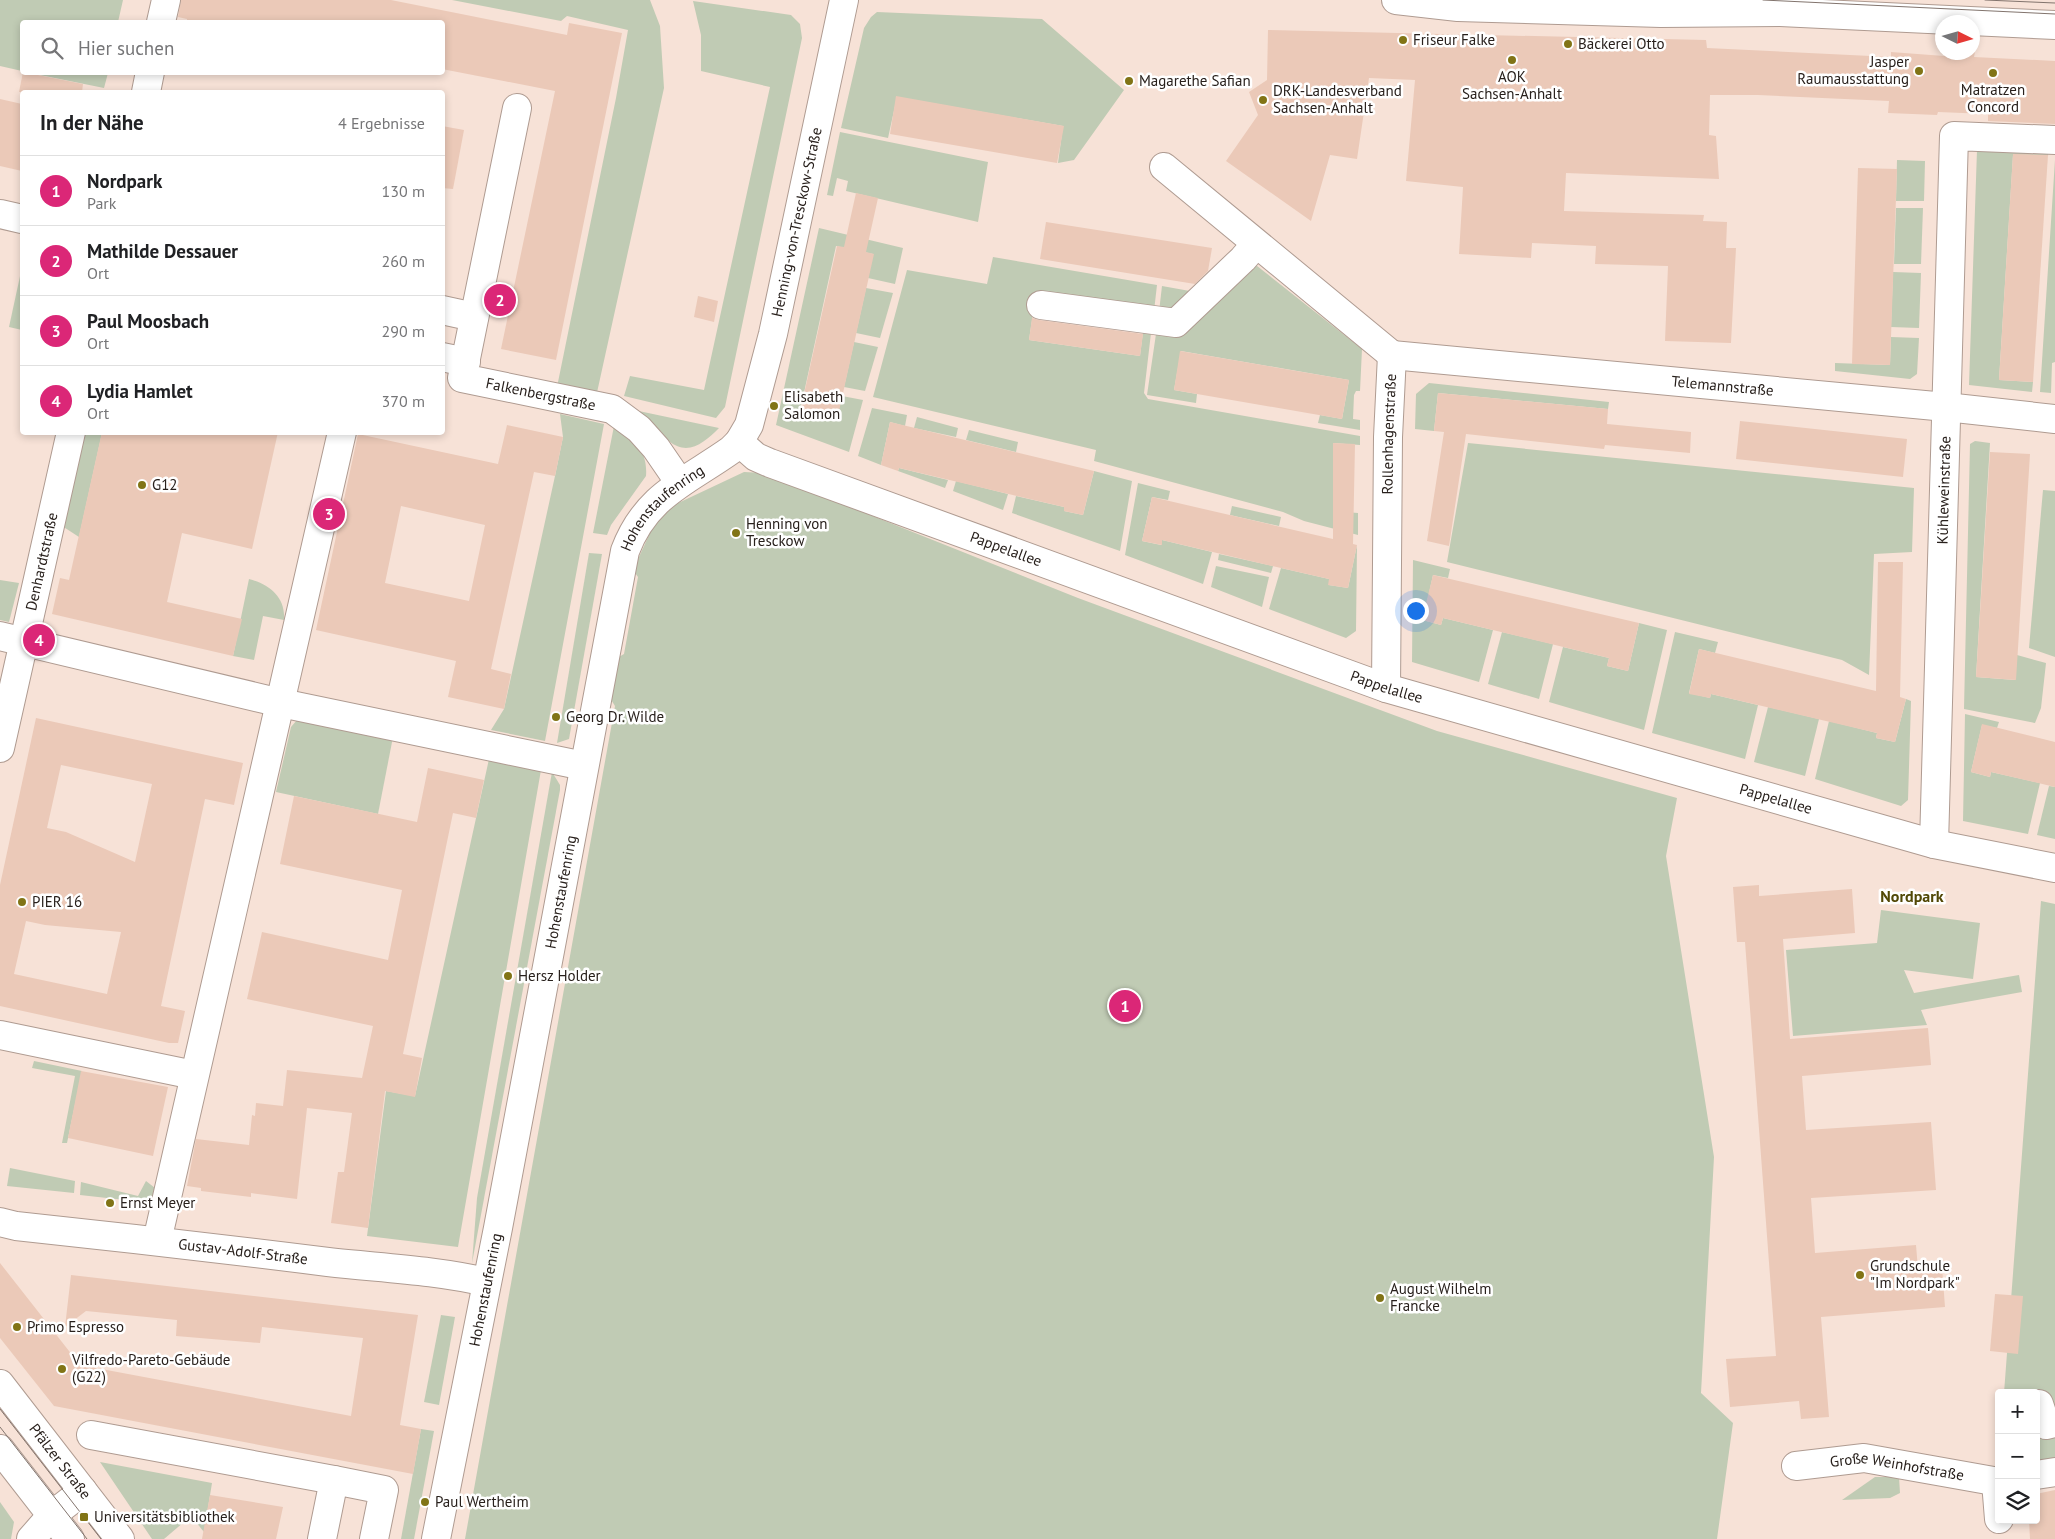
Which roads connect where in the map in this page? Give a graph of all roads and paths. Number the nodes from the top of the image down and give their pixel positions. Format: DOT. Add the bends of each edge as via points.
graph roads {
  1 [pos="166,0"];
  2 [pos="844,0"];
  3 [pos="1396,0"];
  4 [pos="161,20"];
  5 [pos="2055,25"];
  6 [pos="149,75"];
  7 [pos="146,90"];
  8 [pos="517,108"];
  9 [pos="2055,140"];
  10 [pos="1164,167"];
  11 [pos="0,214"];
  12 [pos="20,219"];
  13 [pos="1256,244"];
  14 [pos="1041,305"];
  15 [pos="445,311"];
  16 [pos="474,318"];
  17 [pos="1392,355"];
  18 [pos="454,360"];
  19 [pos="1946,407"];
  20 [pos="2055,419"];
  21 [pos="70,435"];
  22 [pos="341,435"];
  23 [pos="739,442"];
  24 [pos="680,483"];
  25 [pos="12,639"];
  26 [pos="1386,688"];
  27 [pos="281,703"];
  28 [pos="0,748"];
  29 [pos="584,766"];
  30 [pos="1934,844"];
  31 [pos="2055,868"];
  32 [pos="0,1035"];
  33 [pos="194,1075"];
  34 [pos="0,1222"];
  35 [pos="157,1240"];
  36 [pos="486,1282"];
  37 [pos="0,1384"];
  38 [pos="91,1435"];
  39 [pos="0,1449"];
  40 [pos="1796,1466"];
  41 [pos="2055,1472"];
  42 [pos="2040,1474"];
  43 [pos="334,1480"];
  44 [pos="1995,1482"];
  45 [pos="83,1491"];
  46 [pos="52,1515"];
  47 [pos="1999,1524"];
  48 [pos="30,1539"];
  49 [pos="70,1539"];
  50 [pos="120,1539"];
  51 [pos="322,1539"];
  52 [pos="374,1539"];
  53 [pos="436,1539"];
  54 [pos="2000,1539"];
  1 -- 4 [label="street"];
  2 -- 23 [label="street, Henning-von-Tresckow-Straße" via="773,334 749,425"];
  3 -- 5 [label="street" via="1468,8 1661,13 1780,12"];
  6 -- 7 [label="street"];
  8 -- 16 [label="street, Falkenbergstraße"];
  9 -- 19 [label="street, Kühleweinstraße" via="1954,136"];
  10 -- 13 [label="street, Rollenhagenstraße"];
  11 -- 12 [label="street"];
  13 -- 14 [label="street" via="1176,324"];
  13 -- 17 [label="street, Rollenhagenstraße"];
  15 -- 16 [label="street"];
  16 -- 18 [label="street, Falkenbergstraße"];
  17 -- 19 [label="street, Telemannstraße"];
  17 -- 26 [label="street, Rollenhagenstraße" via="1388,437"];
  18 -- 24 [label="street, Falkenbergstraße" via="462,378 612,410 640,429"];
  19 -- 20 [label="street, Telemannstraße"];
  19 -- 30 [label="street, Kühleweinstraße"];
  21 -- 25 [label="street, Denhardtstraße"];
  22 -- 27 [label="street"];
  23 -- 24 [label="street, Hohenstaufenring"];
  23 -- 26 [label="street, Pappelallee" via="756,457 770,463"];
  24 -- 29 [label="street, Hohenstaufenring" via="639,520 625,550"];
  25 -- 27 [label="street"];
  25 -- 28 [label="street, Denhardtstraße"];
  26 -- 30 [label="street, Pappelallee"];
  27 -- 29 [label="street"];
  27 -- 33 [label="street"];
  29 -- 36 [label="street, Hohenstaufenring"];
  30 -- 31 [label="street, Pappelallee"];
  32 -- 33 [label="street"];
  33 -- 35 [label="street" via="162,1171"];
  34 -- 35 [label="street, Gustav-Adolf-Straße"];
  35 -- 36 [label="street, Gustav-Adolf-Straße"];
  36 -- 53 [label="street, Hohenstaufenring"];
  37 -- 45 [label="street, Pfälzer Straße"];
  38 -- 43 [label="street"];
  39 -- 46 [label="street"];
  40 -- 44 [label="street, Große Weinhofstraße" via="1864,1458"];
  41 -- 42 [label="street"];
  43 -- 51 [label="street"];
  43 -- 52 [label="street" via="384,1490"];
  45 -- 46 [label="street"];
  45 -- 50 [label="street, Pfälzer Straße"];
  46 -- 48 [label="street"];
  46 -- 49 [label="street"];
  47 -- 54 [label="street"];
}
